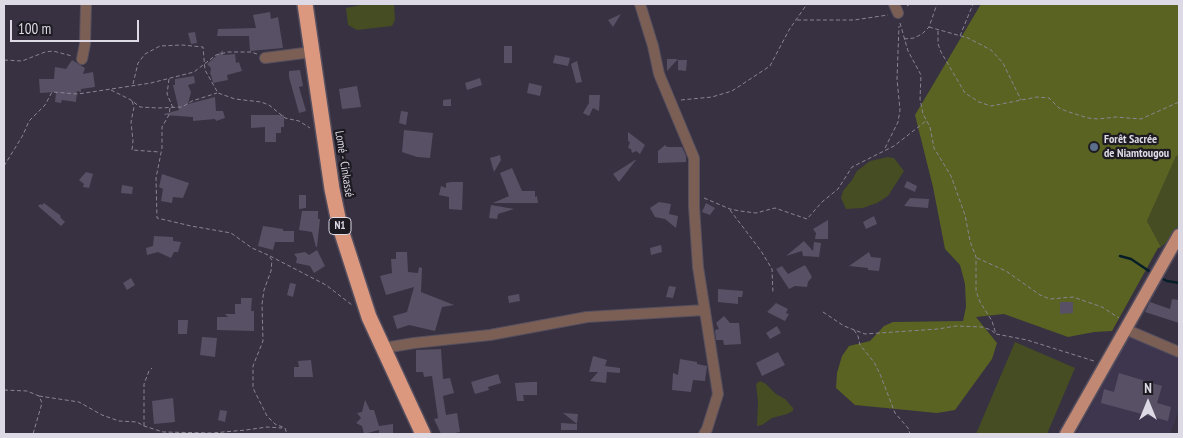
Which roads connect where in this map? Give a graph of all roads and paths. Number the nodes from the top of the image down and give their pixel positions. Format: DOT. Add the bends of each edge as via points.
graph roads {
  1 [pos="86,4"];
  2 [pos="305,4"];
  3 [pos="640,4"];
  4 [pos="807,4"];
  5 [pos="910,4"];
  6 [pos="937,4"];
  7 [pos="973,4"];
  8 [pos="896,8"];
  9 [pos="796,20"];
  10 [pos="929,27"];
  11 [pos="938,31"];
  12 [pos="960,36"];
  13 [pos="904,39"];
  14 [pos="312,52"];
  15 [pos="265,58"];
  16 [pos="82,59"];
  17 [pos="4,60"];
  18 [pos="205,64"];
  19 [pos="169,79"];
  20 [pos="133,85"];
  21 [pos="110,90"];
  22 [pos="218,93"];
  23 [pos="131,100"];
  24 [pos="671,100"];
  25 [pos="1021,101"];
  26 [pos="1179,102"];
  27 [pos="170,108"];
  28 [pos="174,108"];
  29 [pos="927,120"];
  30 [pos="314,131"];
  31 [pos="885,150"];
  32 [pos="161,152"];
  33 [pos="4,166"];
  34 [pos="694,196"];
  35 [pos="730,209"];
  36 [pos="1179,234"];
  37 [pos="268,255"];
  38 [pos="976,257"];
  39 [pos="773,294"];
  40 [pos="705,310"];
  41 [pos="823,312"];
  42 [pos="369,317"];
  43 [pos="1126,327"];
  44 [pos="853,330"];
  45 [pos="996,334"];
  46 [pos="384,348"];
  47 [pos="1179,352"];
  48 [pos="1104,366"];
  49 [pos="152,368"];
  50 [pos="4,390"];
  51 [pos="39,396"];
  52 [pos="144,426"];
  53 [pos="285,428"];
  54 [pos="34,434"];
  55 [pos="287,434"];
  56 [pos="423,434"];
  57 [pos="704,434"];
  58 [pos="910,434"];
  59 [pos="1066,434"];
  1 -- 16 [label="street"];
  2 -- 14 [label="highway, Lomé - Cinkassé / N1"];
  3 -- 24 [label="street" via="659,74"];
  4 -- 9 [label="path"];
  5 -- 8 [label="path"];
  6 -- 10 [label="path"];
  7 -- 12 [label="path"];
  8 -- 9 [label="path" via="854,20"];
  9 -- 24 [label="path" via="770,66 752,79 732,91 691,100"];
  10 -- 11 [label="path"];
  10 -- 13 [label="path" via="914,38"];
  11 -- 12 [label="path"];
  11 -- 25 [label="path" via="941,52 966,93 991,106"];
  12 -- 25 [label="path" via="984,46 999,57"];
  13 -- 29 [label="path" via="920,75 920,99"];
  13 -- 31 [label="path" via="900,22 896,80 900,110"];
  14 -- 15 [label="street"];
  14 -- 42 [label="highway, Lomé - Cinkassé / N1" via="340,227"];
  15 -- 18 [label="path" via="250,52 228,52 216,54"];
  16 -- 17 [label="path" via="53,51 22,61"];
  18 -- 19 [label="path" via="194,72"];
  18 -- 20 [label="path" via="202,47 160,46 138,63"];
  18 -- 22 [label="path"];
  19 -- 20 [label="path"];
  19 -- 28 [label="path" via="167,94"];
  20 -- 21 [label="path"];
  21 -- 23 [label="path"];
  21 -- 33 [label="path" via="78,94 52,92 29,121"];
  22 -- 28 [label="path"];
  22 -- 30 [label="path" via="269,105 285,118 299,121"];
  23 -- 27 [label="path" via="140,106"];
  23 -- 32 [label="path" via="134,107 130,122 134,141 132,150"];
  24 -- 34 [label="street" via="694,158"];
  25 -- 26 [label="path" via="1049,98 1058,108 1098,119 1141,119"];
  27 -- 28 [label="path"];
  27 -- 32 [label="path" via="162,127"];
  29 -- 31 [label="path"];
  29 -- 38 [label="path" via="934,148 947,169 966,215"];
  31 -- 35 [label="path" via="852,167 838,189 807,219 774,208 756,213"];
  32 -- 37 [label="path" via="156,178 158,218 231,233"];
  34 -- 35 [label="path"];
  34 -- 40 [label="street" via="698,267"];
  35 -- 39 [label="path" via="772,268"];
  36 -- 43 [label="main road"];
  37 -- 42 [label="path" via="326,285"];
  37 -- 53 [label="path" via="272,260 271,271 264,290 263,341 253,366 253,388 267,416"];
  38 -- 43 [label="path" via="1006,271 1050,299 1073,297 1102,307"];
  38 -- 45 [label="path" via="976,291"];
  40 -- 46 [label="street" via="587,317 490,335"];
  40 -- 57 [label="street" via="718,394"];
  41 -- 44 [label="path"];
  42 -- 46 [label="highway, Lomé - Cinkassé / N1"];
  43 -- 47 [label="street"];
  43 -- 48 [label="main road"];
  44 -- 45 [label="path" via="865,334 956,326 982,328"];
  44 -- 58 [label="path" via="874,362 895,413"];
  45 -- 48 [label="path" via="1072,353"];
  46 -- 56 [label="highway, Lomé - Cinkassé / N1"];
  48 -- 59 [label="main road"];
  49 -- 52 [label="path" via="144,384"];
  50 -- 51 [label="path" via="27,391"];
  51 -- 52 [label="path" via="79,402 102,415"];
  51 -- 54 [label="path" via="42,403"];
  52 -- 53 [label="path" via="182,433"];
  53 -- 55 [label="path"];
}
